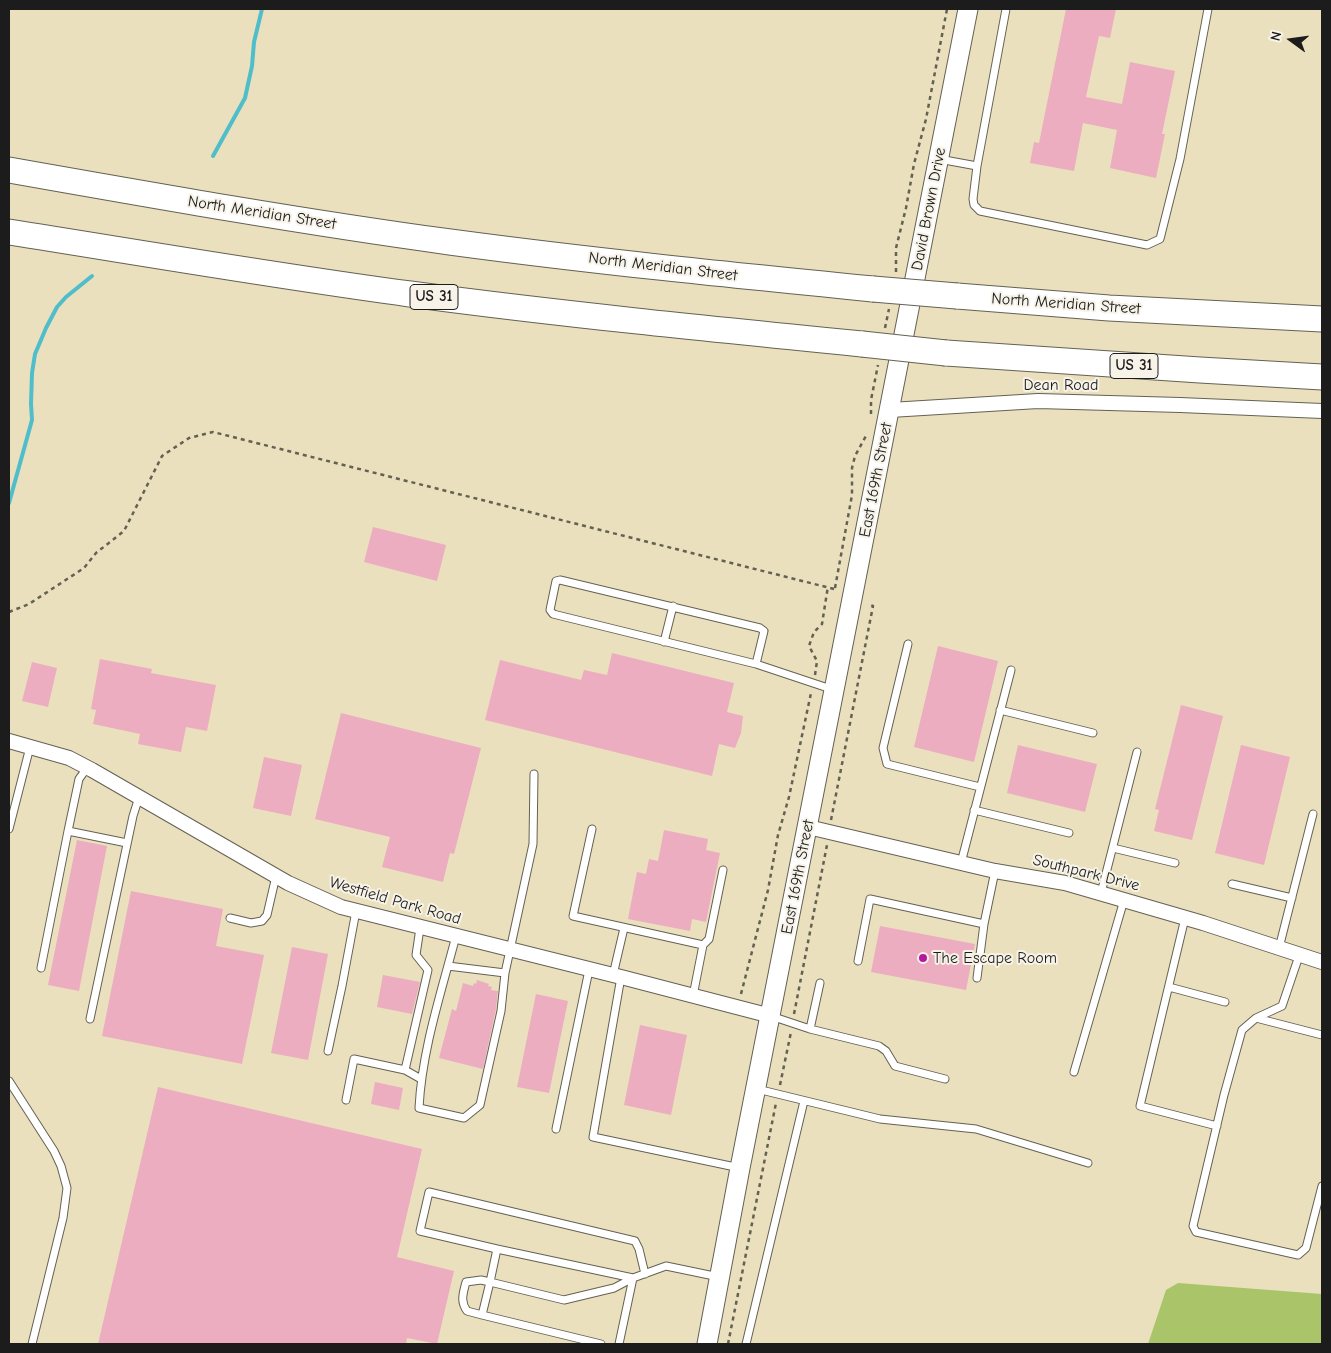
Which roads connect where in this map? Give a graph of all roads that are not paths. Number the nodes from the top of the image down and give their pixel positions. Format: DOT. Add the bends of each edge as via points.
graph roads {
  1 [pos="968,9"];
  2 [pos="1006,9"];
  3 [pos="1208,9"];
  4 [pos="9,156"];
  5 [pos="939,159"];
  6 [pos="977,166"];
  7 [pos="9,170"];
  8 [pos="46,177"];
  9 [pos="9,232"];
  10 [pos="1322,320"];
  11 [pos="1322,377"];
  12 [pos="890,410"];
  13 [pos="1322,410"];
  14 [pos="673,606"];
  15 [pos="664,642"];
  16 [pos="908,644"];
  17 [pos="756,664"];
  18 [pos="1010,670"];
  19 [pos="834,690"];
  20 [pos="1000,710"];
  21 [pos="1093,733"];
  22 [pos="9,741"];
  23 [pos="30,747"];
  24 [pos="1137,752"];
  25 [pos="87,768"];
  26 [pos="534,774"];
  27 [pos="980,787"];
  28 [pos="139,797"];
  29 [pos="974,810"];
  30 [pos="1313,814"];
  31 [pos="808,827"];
  32 [pos="9,829"];
  33 [pos="592,829"];
  34 [pos="68,831"];
  35 [pos="1069,834"];
  36 [pos="128,843"];
  37 [pos="1113,848"];
  38 [pos="962,863"];
  39 [pos="1176,863"];
  40 [pos="723,870"];
  41 [pos="996,871"];
  42 [pos="276,876"];
  43 [pos="1232,884"];
  44 [pos="1101,893"];
  45 [pos="1292,898"];
  46 [pos="1124,900"];
  47 [pos="356,911"];
  48 [pos="230,918"];
  49 [pos="1186,918"];
  50 [pos="984,924"];
  51 [pos="420,928"];
  52 [pos="624,928"];
  53 [pos="456,936"];
  54 [pos="703,945"];
  55 [pos="1279,949"];
  56 [pos="511,950"];
  57 [pos="1298,956"];
  58 [pos="858,961"];
  59 [pos="1322,962"];
  60 [pos="448,966"];
  61 [pos="41,968"];
  62 [pos="589,970"];
  63 [pos="505,974"];
  64 [pos="617,976"];
  65 [pos="977,978"];
  66 [pos="820,983"];
  67 [pos="1169,987"];
  68 [pos="693,996"];
  69 [pos="1225,1002"];
  70 [pos="771,1016"];
  71 [pos="1256,1018"];
  72 [pos="90,1019"];
  73 [pos="810,1029"];
  74 [pos="1322,1035"];
  75 [pos="328,1051"];
  76 [pos="405,1070"];
  77 [pos="1074,1072"];
  78 [pos="421,1079"];
  79 [pos="945,1079"];
  80 [pos="9,1081"];
  81 [pos="757,1089"];
  82 [pos="346,1100"];
  83 [pos="804,1101"];
  84 [pos="1217,1126"];
  85 [pos="556,1130"];
  86 [pos="1088,1162"];
  87 [pos="740,1168"];
  88 [pos="1322,1186"];
  89 [pos="497,1249"];
  90 [pos="644,1274"];
  91 [pos="719,1277"];
  92 [pos="633,1278"];
  93 [pos="490,1282"];
  94 [pos="482,1316"];
  95 [pos="32,1344"];
  96 [pos="601,1344"];
  97 [pos="618,1344"];
  98 [pos="707,1344"];
  99 [pos="746,1344"];
  1 -- 5 [label="street, David Brown Drive"];
  2 -- 6 [label="lane"];
  3 -- 6 [label="lane" via="1180,159 1160,239 1147,245 980,211 973,199"];
  4 -- 8 [label="highway"];
  5 -- 6 [label="lane"];
  5 -- 12 [label="street, David Brown Drive"];
  7 -- 8 [label="highway, North Meridian Street"];
  8 -- 10 [label="highway, North Meridian Street, bridge" via="452,242 722,274 1119,309"];
  9 -- 11 [label="highway, US 31, bridge" via="320,282 608,318 946,352"];
  12 -- 13 [label="street, Dean Road" via="1038,402"];
  12 -- 19 [label="street, East 169th Street"];
  14 -- 15 [label="lane"];
  14 -- 15 [label="lane" via="556,581 550,610 553,614"];
  14 -- 17 [label="lane" via="760,628 764,631"];
  15 -- 17 [label="lane"];
  16 -- 27 [label="lane" via="883,748 887,764"];
  17 -- 19 [label="lane"];
  18 -- 20 [label="lane"];
  19 -- 31 [label="street, East 169th Street"];
  20 -- 21 [label="lane"];
  20 -- 27 [label="lane"];
  22 -- 23 [label="street, Westfield Park Road"];
  23 -- 25 [label="street, Westfield Park Road" via="69,758"];
  23 -- 32 [label="lane"];
  24 -- 37 [label="lane"];
  25 -- 28 [label="street, Westfield Park Road"];
  25 -- 34 [label="lane" via="79,779"];
  26 -- 56 [label="lane" via="533,844"];
  27 -- 29 [label="lane"];
  28 -- 36 [label="lane"];
  28 -- 42 [label="street, Westfield Park Road"];
  29 -- 35 [label="lane"];
  29 -- 38 [label="lane"];
  30 -- 45 [label="lane"];
  31 -- 38 [label="street, Southpark Drive"];
  31 -- 70 [label="street, East 169th Street"];
  33 -- 52 [label="lane" via="573,916"];
  34 -- 36 [label="lane"];
  34 -- 61 [label="lane"];
  36 -- 72 [label="lane"];
  37 -- 39 [label="lane"];
  37 -- 44 [label="lane"];
  38 -- 41 [label="street, Southpark Drive"];
  40 -- 54 [label="lane" via="709,939"];
  41 -- 44 [label="street, Southpark Drive"];
  41 -- 50 [label="lane"];
  42 -- 47 [label="street, Westfield Park Road" via="315,896"];
  42 -- 48 [label="lane" via="267,915 262,921 251,923"];
  43 -- 45 [label="lane"];
  44 -- 46 [label="street, Southpark Drive"];
  45 -- 55 [label="lane"];
  46 -- 49 [label="street, Southpark Drive"];
  46 -- 77 [label="lane"];
  47 -- 51 [label="street, Westfield Park Road"];
  47 -- 75 [label="lane"];
  49 -- 55 [label="street, Southpark Drive"];
  49 -- 67 [label="lane"];
  50 -- 58 [label="lane" via="870,899"];
  50 -- 65 [label="lane"];
  51 -- 53 [label="street, Westfield Park Road"];
  51 -- 76 [label="lane" via="416,955 428,970"];
  52 -- 54 [label="lane"];
  52 -- 64 [label="lane"];
  53 -- 56 [label="street, Westfield Park Road"];
  53 -- 60 [label="lane"];
  54 -- 68 [label="lane"];
  55 -- 57 [label="street, Southpark Drive"];
  56 -- 62 [label="street, Westfield Park Road"];
  56 -- 63 [label="lane"];
  57 -- 59 [label="street, Southpark Drive"];
  57 -- 71 [label="lane" via="1282,1006"];
  60 -- 63 [label="lane"];
  60 -- 78 [label="lane"];
  62 -- 64 [label="street, Westfield Park Road"];
  62 -- 85 [label="lane"];
  63 -- 78 [label="lane" via="501,1011 480,1105 464,1118 419,1108"];
  64 -- 68 [label="street, Westfield Park Road"];
  64 -- 87 [label="lane" via="593,1137"];
  66 -- 73 [label="lane"];
  67 -- 69 [label="lane"];
  67 -- 84 [label="lane" via="1140,1106"];
  68 -- 70 [label="street, Westfield Park Road"];
  70 -- 73 [label="lane"];
  70 -- 81 [label="street, East 169th Street"];
  71 -- 74 [label="lane"];
  71 -- 84 [label="lane" via="1242,1030"];
  73 -- 79 [label="lane" via="880,1046 895,1066"];
  76 -- 78 [label="lane"];
  76 -- 82 [label="lane" via="354,1059"];
  80 -- 95 [label="lane" via="54,1151 67,1188 63,1218"];
  81 -- 83 [label="lane"];
  81 -- 87 [label="street, East 169th Street"];
  83 -- 86 [label="lane" via="880,1119 976,1128"];
  83 -- 99 [label="lane"];
  84 -- 88 [label="lane" via="1193,1226 1196,1232 1298,1255 1306,1248"];
  87 -- 91 [label="street, East 169th Street"];
  89 -- 90 [label="lane" via="420,1231 429,1192 634,1241"];
  89 -- 92 [label="lane"];
  89 -- 93 [label="lane"];
  90 -- 91 [label="lane" via="666,1266"];
  90 -- 92 [label="lane"];
  91 -- 98 [label="street, East 169th Street"];
  92 -- 93 [label="lane" via="614,1288 564,1300"];
  92 -- 97 [label="lane"];
  93 -- 94 [label="lane"];
  93 -- 94 [label="lane" via="466,1282 462,1296 462,1304 467,1311"];
  94 -- 96 [label="lane"];
}
